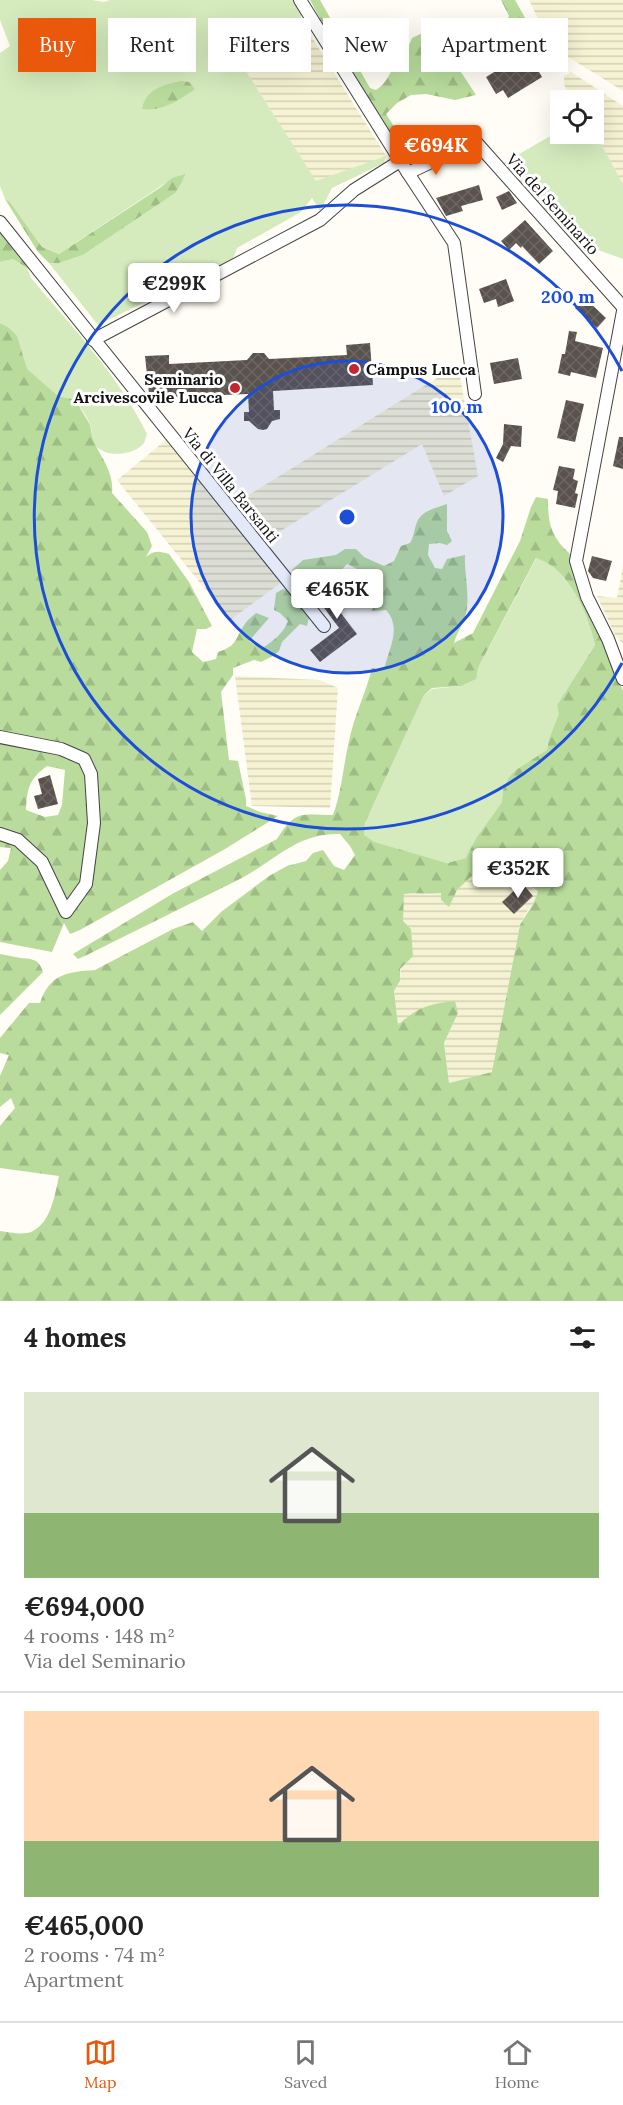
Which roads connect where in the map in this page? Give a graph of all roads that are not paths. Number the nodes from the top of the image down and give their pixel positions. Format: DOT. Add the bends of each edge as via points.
graph roads {
  1 [pos="300,0"];
  2 [pos="400,161"];
  3 [pos="408,173"];
  4 [pos="0,222"];
  5 [pos="623,309"];
  6 [pos="93,340"];
  7 [pos="476,394"];
  8 [pos="324,626"];
  9 [pos="623,679"];
  10 [pos="0,736"];
  11 [pos="0,834"];
  1 -- 2 [label="street"];
  2 -- 3 [label="street"];
  2 -- 6 [label="street" via="354,190 320,220"];
  3 -- 5 [label="street, Via del Seminario" via="475,141"];
  3 -- 7 [label="street" via="454,243"];
  4 -- 6 [label="street, Via di Villa Barsanti"];
  5 -- 9 [label="street" via="576,561 587,597"];
  6 -- 8 [label="street, Via di Villa Barsanti"];
  10 -- 11 [label="street" via="61,749 84,759 91,774 94,823 86,884 66,912 42,862 18,840"];
}
